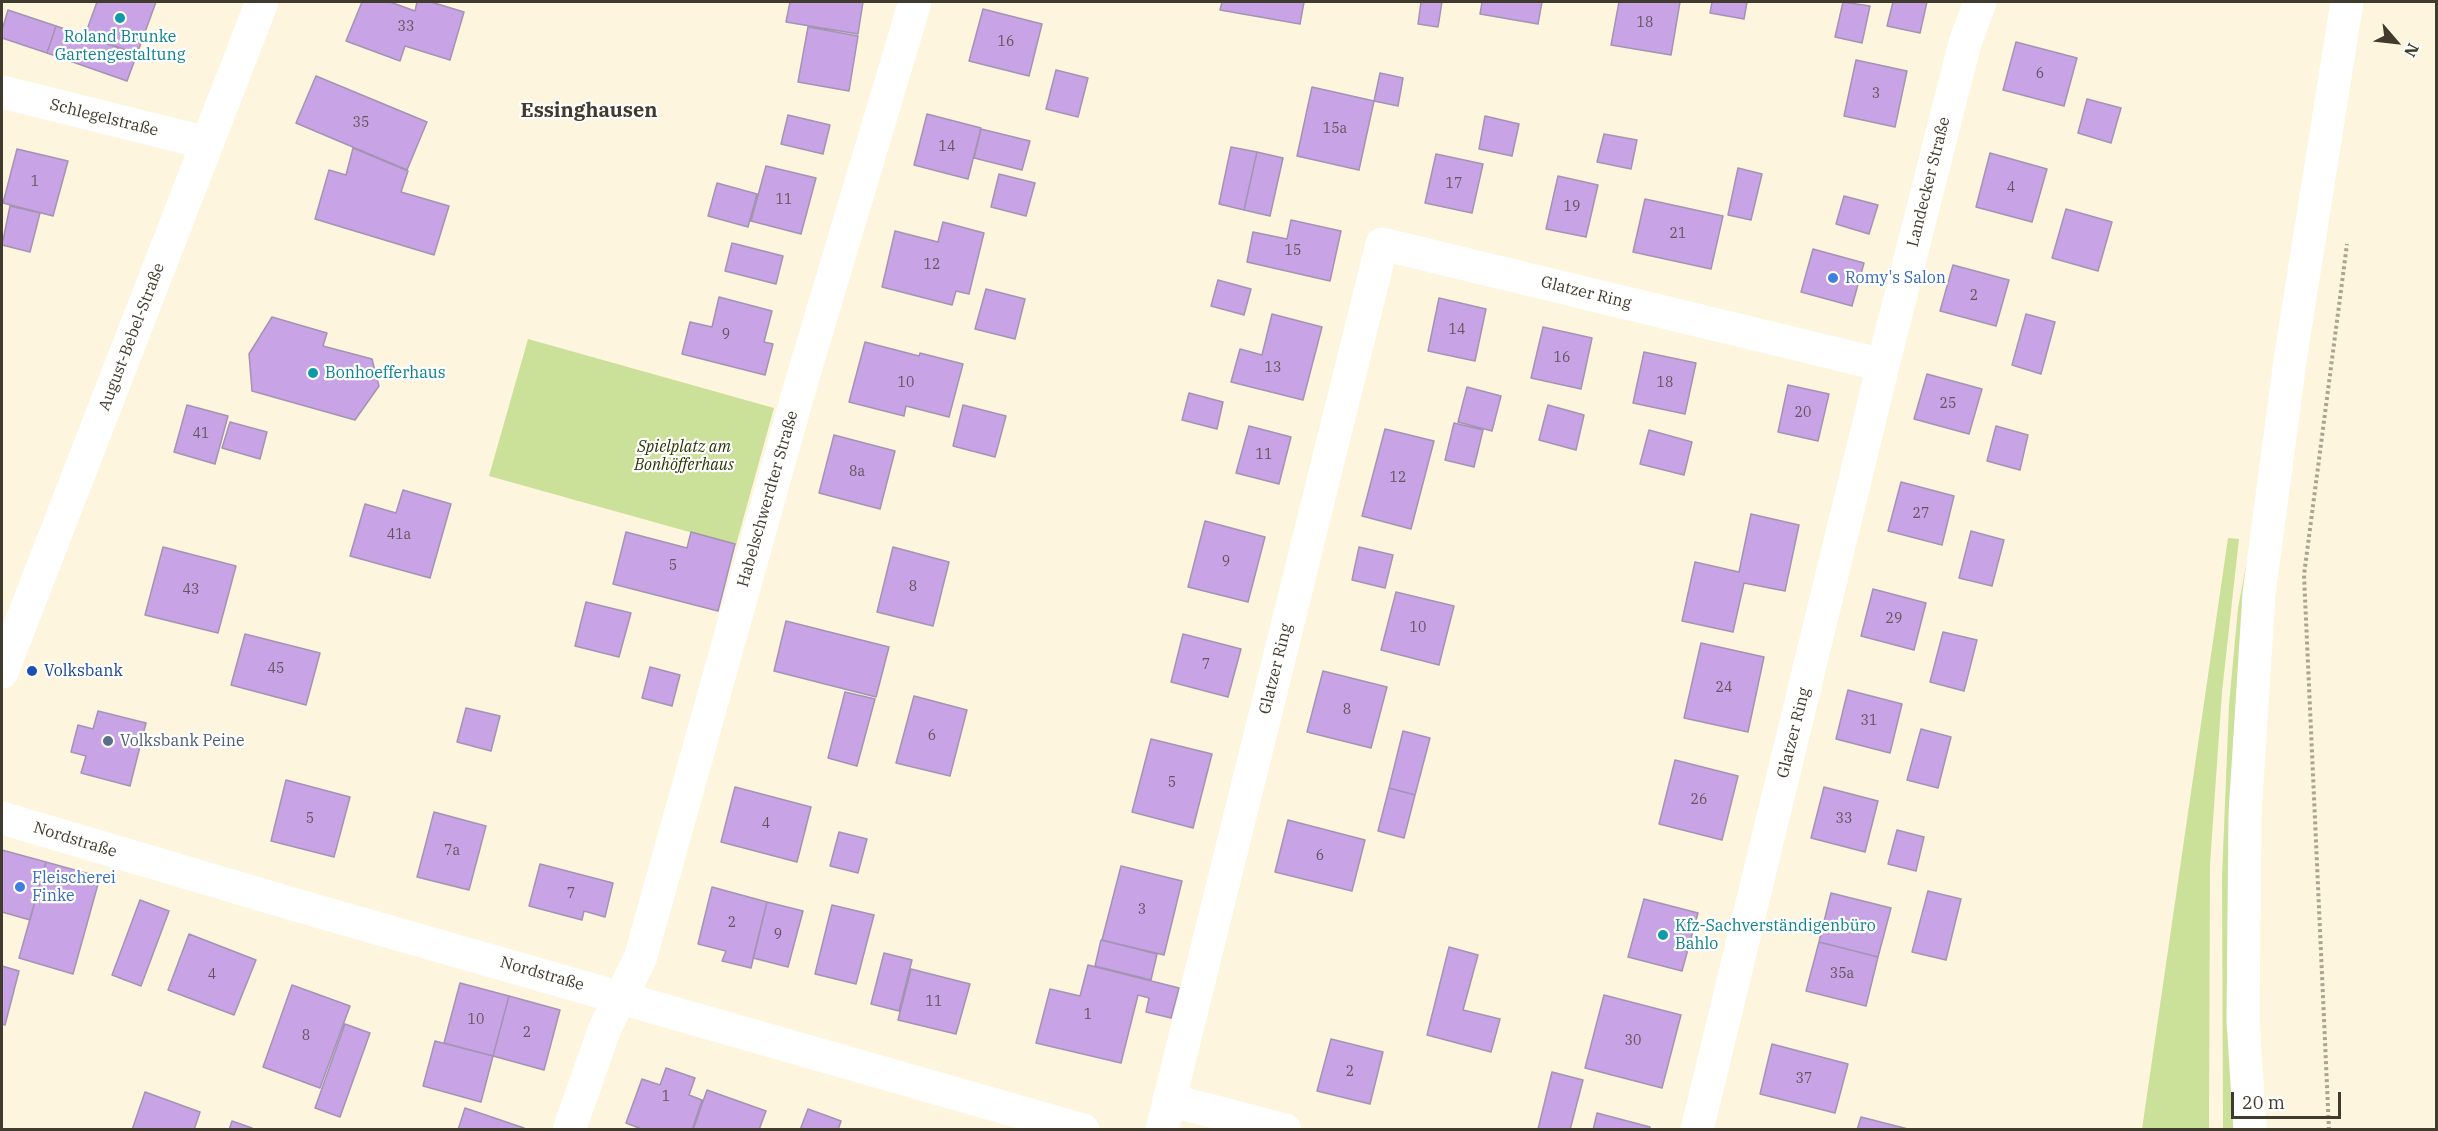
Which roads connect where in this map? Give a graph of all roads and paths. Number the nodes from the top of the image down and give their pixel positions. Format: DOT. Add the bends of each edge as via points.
graph roads {
  1 [pos="262,2"];
  2 [pos="915,2"];
  3 [pos="1980,2"];
  4 [pos="2348,2"];
  5 [pos="2,92"];
  6 [pos="207,143"];
  7 [pos="2348,238"];
  8 [pos="1883,365"];
  9 [pos="2,672"];
  10 [pos="2,818"];
  11 [pos="621,996"];
  12 [pos="1166,1115"];
  13 [pos="569,1130"];
  14 [pos="1083,1130"];
  15 [pos="1285,1130"];
  16 [pos="1697,1130"];
  17 [pos="2250,1130"];
  18 [pos="2329,1130"];
  1 -- 6 [label="street, August-Bebel-Straße"];
  2 -- 11 [label="street, Habelschwerdter Straße" via="796,398 640,959"];
  3 -- 8 [label="street, Landecker Straße" via="1965,43"];
  4 -- 17 [label="street" via="2291,354 2259,594 2245,814 2243,1020"];
  5 -- 6 [label="street, Schlegelstraße"];
  6 -- 9 [label="street, August-Bebel-Straße"];
  7 -- 18 [label="path" via="2304,575"];
  8 -- 12 [label="street, Glatzer Ring" via="1382,244"];
  8 -- 16 [label="street, Glatzer Ring"];
  10 -- 11 [label="street, Nordstraße" via="296,906"];
  11 -- 13 [label="street, Habelschwerdter Straße" via="605,1028"];
  11 -- 14 [label="street, Nordstraße"];
  12 -- 15 [label="street, Glatzer Ring"];
}
